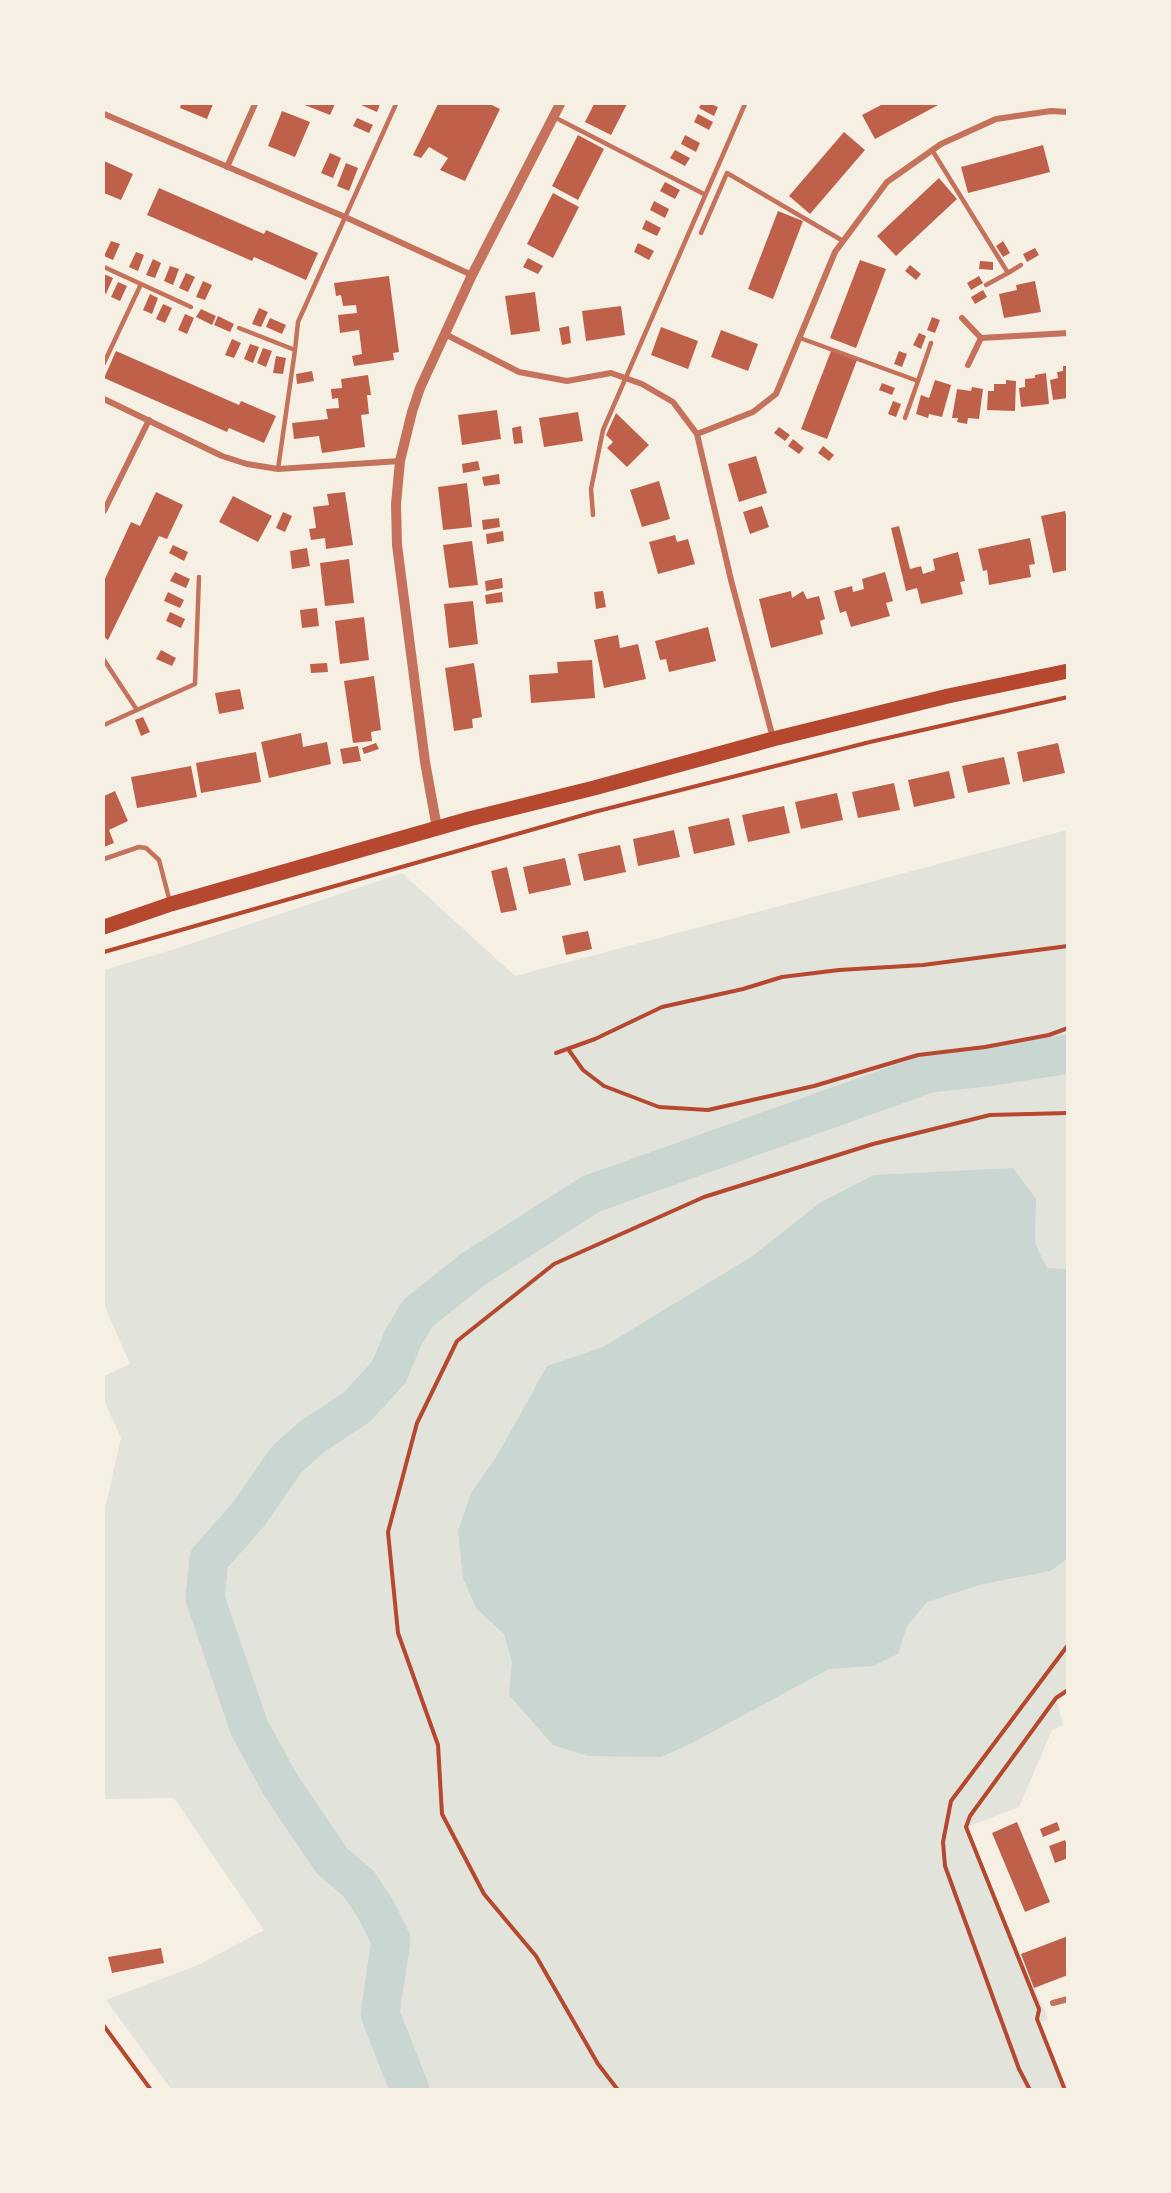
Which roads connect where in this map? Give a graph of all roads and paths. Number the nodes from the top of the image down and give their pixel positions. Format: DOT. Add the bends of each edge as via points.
graph roads {
  1 [pos="255,104"];
  2 [pos="396,104"];
  3 [pos="560,104"];
  4 [pos="744,104"];
  5 [pos="1050,104"];
  6 [pos="1051,111"];
  7 [pos="1068,112"];
  8 [pos="104,114"];
  9 [pos="554,117"];
  10 [pos="932,150"];
  11 [pos="227,167"];
  12 [pos="704,194"];
  13 [pos="345,217"];
  14 [pos="701,233"];
  15 [pos="843,241"];
  16 [pos="1021,265"];
  17 [pos="104,267"];
  18 [pos="1008,273"];
  19 [pos="472,275"];
  20 [pos="141,284"];
  21 [pos="986,285"];
  22 [pos="191,307"];
  23 [pos="962,318"];
  24 [pos="239,328"];
  25 [pos="1068,333"];
  26 [pos="445,334"];
  27 [pos="800,338"];
  28 [pos="981,338"];
  29 [pos="931,343"];
  30 [pos="295,350"];
  31 [pos="104,363"];
  32 [pos="968,365"];
  33 [pos="625,378"];
  34 [pos="918,381"];
  35 [pos="104,399"];
  36 [pos="905,418"];
  37 [pos="148,420"];
  38 [pos="697,434"];
  39 [pos="400,461"];
  40 [pos="278,469"];
  41 [pos="104,511"];
  42 [pos="593,515"];
  43 [pos="199,577"];
  44 [pos="104,660"];
  45 [pos="1068,671"];
  46 [pos="1068,697"];
  47 [pos="137,710"];
  48 [pos="104,725"];
  49 [pos="773,739"];
  50 [pos="437,828"];
  51 [pos="104,859"];
  52 [pos="171,904"];
  53 [pos="104,927"];
  54 [pos="1068,946"];
  55 [pos="104,952"];
  56 [pos="1068,1028"];
  57 [pos="568,1048"];
  58 [pos="556,1053"];
  59 [pos="1068,1113"];
  60 [pos="1068,1645"];
  61 [pos="1068,1690"];
  62 [pos="1068,1999"];
  63 [pos="1053,2002"];
  64 [pos="1039,2010"];
  65 [pos="104,2026"];
  66 [pos="150,2090"];
  67 [pos="618,2090"];
  68 [pos="1030,2090"];
  69 [pos="1065,2090"];
  1 -- 11 [label="street"];
  2 -- 13 [label="lane"];
  3 -- 9 [label="street"];
  4 -- 12 [label="lane"];
  5 -- 6 [label="street"];
  6 -- 7 [label="street"];
  6 -- 10 [label="street" via="996,119"];
  8 -- 11 [label="street"];
  9 -- 12 [label="lane"];
  9 -- 19 [label="street"];
  10 -- 15 [label="street" via="886,182"];
  10 -- 18 [label="lane"];
  11 -- 13 [label="street"];
  12 -- 33 [label="lane"];
  13 -- 19 [label="street"];
  13 -- 30 [label="lane" via="298,322"];
  14 -- 15 [label="lane" via="727,173"];
  15 -- 27 [label="street"];
  16 -- 18 [label="lane"];
  17 -- 20 [label="lane"];
  18 -- 21 [label="lane"];
  19 -- 26 [label="street"];
  20 -- 22 [label="lane"];
  20 -- 31 [label="lane"];
  23 -- 28 [label="street"];
  24 -- 30 [label="lane"];
  25 -- 28 [label="street"];
  26 -- 33 [label="street" via="519,372 567,381 611,373"];
  26 -- 39 [label="street" via="415,404"];
  27 -- 34 [label="lane"];
  27 -- 38 [label="street" via="776,394 753,412"];
  28 -- 32 [label="street"];
  29 -- 34 [label="lane"];
  30 -- 40 [label="lane"];
  33 -- 38 [label="street" via="673,402"];
  33 -- 42 [label="lane" via="603,430 591,489"];
  34 -- 36 [label="lane"];
  35 -- 37 [label="street"];
  37 -- 40 [label="street" via="235,461"];
  37 -- 41 [label="street"];
  38 -- 49 [label="street"];
  39 -- 40 [label="street"];
  39 -- 50 [label="street" via="397,544 424,762"];
  43 -- 47 [label="lane" via="195,684"];
  44 -- 47 [label="lane"];
  45 -- 49 [label="main road"];
  46 -- 55 [label="path" via="594,812"];
  47 -- 48 [label="lane"];
  49 -- 50 [label="main road"];
  50 -- 52 [label="main road"];
  51 -- 52 [label="lane" via="146,848 159,860"];
  52 -- 53 [label="main road"];
  54 -- 57 [label="path" via="923,965 782,977 662,1007"];
  56 -- 57 [label="path" via="1028,1039 918,1055 814,1086 708,1110 659,1107 604,1086 583,1070"];
  57 -- 58 [label="path"];
  59 -- 67 [label="path" via="990,1115 873,1144 704,1197 554,1264 457,1341 417,1423 388,1532 398,1633 438,1745 442,1814 484,1894 536,1956 598,2064"];
  60 -- 68 [label="path" via="951,1801 943,1842 945,1866"];
  61 -- 64 [label="path" via="1056,1698 970,1816 966,1827"];
  62 -- 63 [label="street"];
  63 -- 64 [label="path"];
  64 -- 69 [label="path" via="1037,2019"];
  65 -- 66 [label="path"];
}
